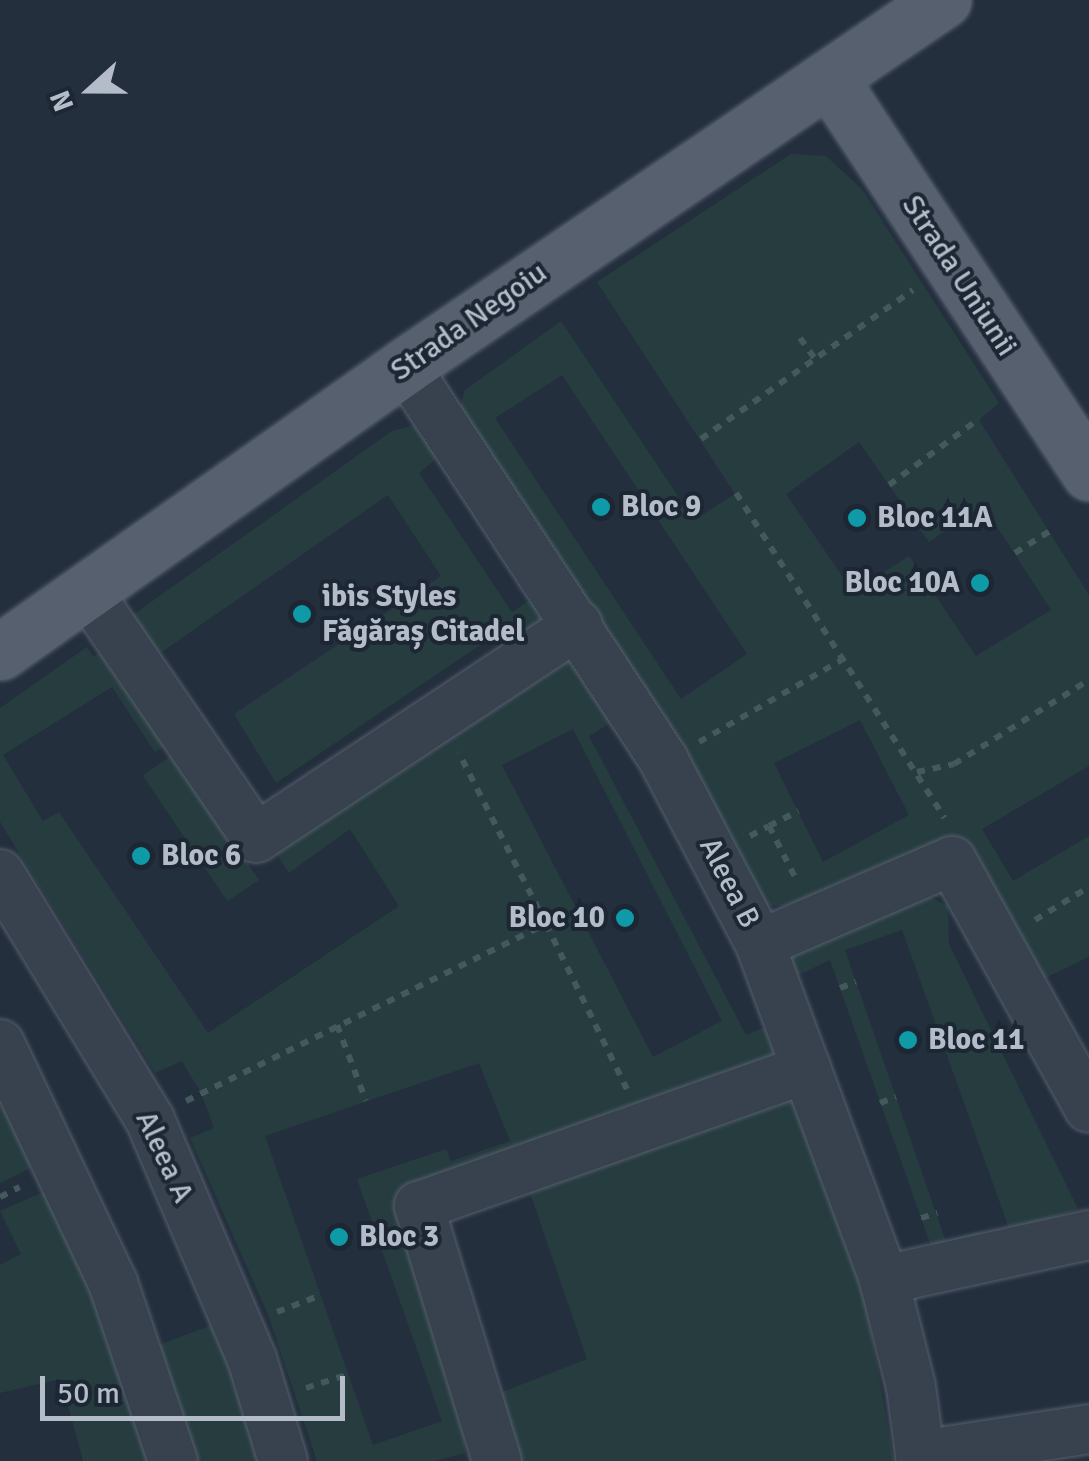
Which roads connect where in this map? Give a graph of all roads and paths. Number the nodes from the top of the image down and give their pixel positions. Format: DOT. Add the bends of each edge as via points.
graph roads {
  1 [pos="944,0"];
  2 [pos="829,78"];
  3 [pos="922,284"];
  4 [pos="800,338"];
  5 [pos="816,358"];
  6 [pos="405,366"];
  7 [pos="978,419"];
  8 [pos="701,440"];
  9 [pos="1089,473"];
  10 [pos="890,485"];
  11 [pos="736,493"];
  12 [pos="1050,531"];
  13 [pos="1015,554"];
  14 [pos="87,591"];
  15 [pos="578,624"];
  16 [pos="0,652"];
  17 [pos="845,658"];
  18 [pos="1089,680"];
  19 [pos="441,716"];
  20 [pos="664,762"];
  21 [pos="917,772"];
  22 [pos="798,812"];
  23 [pos="769,826"];
  24 [pos="742,839"];
  25 [pos="952,861"];
  26 [pos="0,874"];
  27 [pos="1089,887"];
  28 [pos="801,888"];
  29 [pos="546,924"];
  30 [pos="999,941"];
  31 [pos="760,944"];
  32 [pos="856,982"];
  33 [pos="840,988"];
  34 [pos="338,1025"];
  35 [pos="0,1044"];
  36 [pos="806,1069"];
  37 [pos="896,1098"];
  38 [pos="366,1102"];
  39 [pos="880,1103"];
  40 [pos="1089,1108"];
  41 [pos="150,1120"];
  42 [pos="645,1126"];
  43 [pos="937,1212"];
  44 [pos="921,1218"];
  45 [pos="1089,1235"];
  46 [pos="884,1280"];
  47 [pos="1089,1429"];
  48 [pos="921,1458"];
  49 [pos="173,1461"];
  50 [pos="283,1461"];
  51 [pos="497,1461"];
  1 -- 2 [label="main road, Strada Negoiu"];
  2 -- 6 [label="main road, Strada Negoiu"];
  2 -- 9 [label="main road, Strada Uniunii"];
  3 -- 5 [label="path"];
  4 -- 5 [label="path"];
  5 -- 8 [label="path"];
  6 -- 14 [label="main road, Strada Negoiu"];
  6 -- 15 [label="street, Aleea B"];
  7 -- 10 [label="path"];
  11 -- 17 [label="path"];
  12 -- 13 [label="path"];
  14 -- 16 [label="main road, Strada Negoiu"];
  14 -- 19 [label="street" via="256,838"];
  15 -- 19 [label="street"];
  15 -- 20 [label="street, Aleea B"];
  17 -- 20 [label="path"];
  17 -- 21 [label="path"];
  18 -- 21 [label="path" via="954,764"];
  19 -- 29 [label="path"];
  20 -- 31 [label="street, Aleea B"];
  21 -- 25 [label="path" via="953,832"];
  22 -- 23 [label="path"];
  23 -- 24 [label="path"];
  23 -- 28 [label="path"];
  25 -- 30 [label="street"];
  25 -- 31 [label="street"];
  26 -- 41 [label="street, Aleea A"];
  27 -- 30 [label="path"];
  29 -- 34 [label="path"];
  29 -- 42 [label="path"];
  30 -- 40 [label="street"];
  31 -- 36 [label="street, Aleea B"];
  32 -- 33 [label="path"];
  34 -- 38 [label="path"];
  34 -- 41 [label="path"];
  35 -- 49 [label="street" via="107,1269"];
  36 -- 42 [label="street"];
  36 -- 46 [label="street, Aleea B"];
  37 -- 39 [label="path"];
  41 -- 50 [label="street, Aleea A" via="252,1358"];
  42 -- 51 [label="street" via="419,1206"];
  43 -- 44 [label="path"];
  45 -- 46 [label="street"];
  46 -- 48 [label="street, Aleea B"];
  47 -- 48 [label="street"];
}
